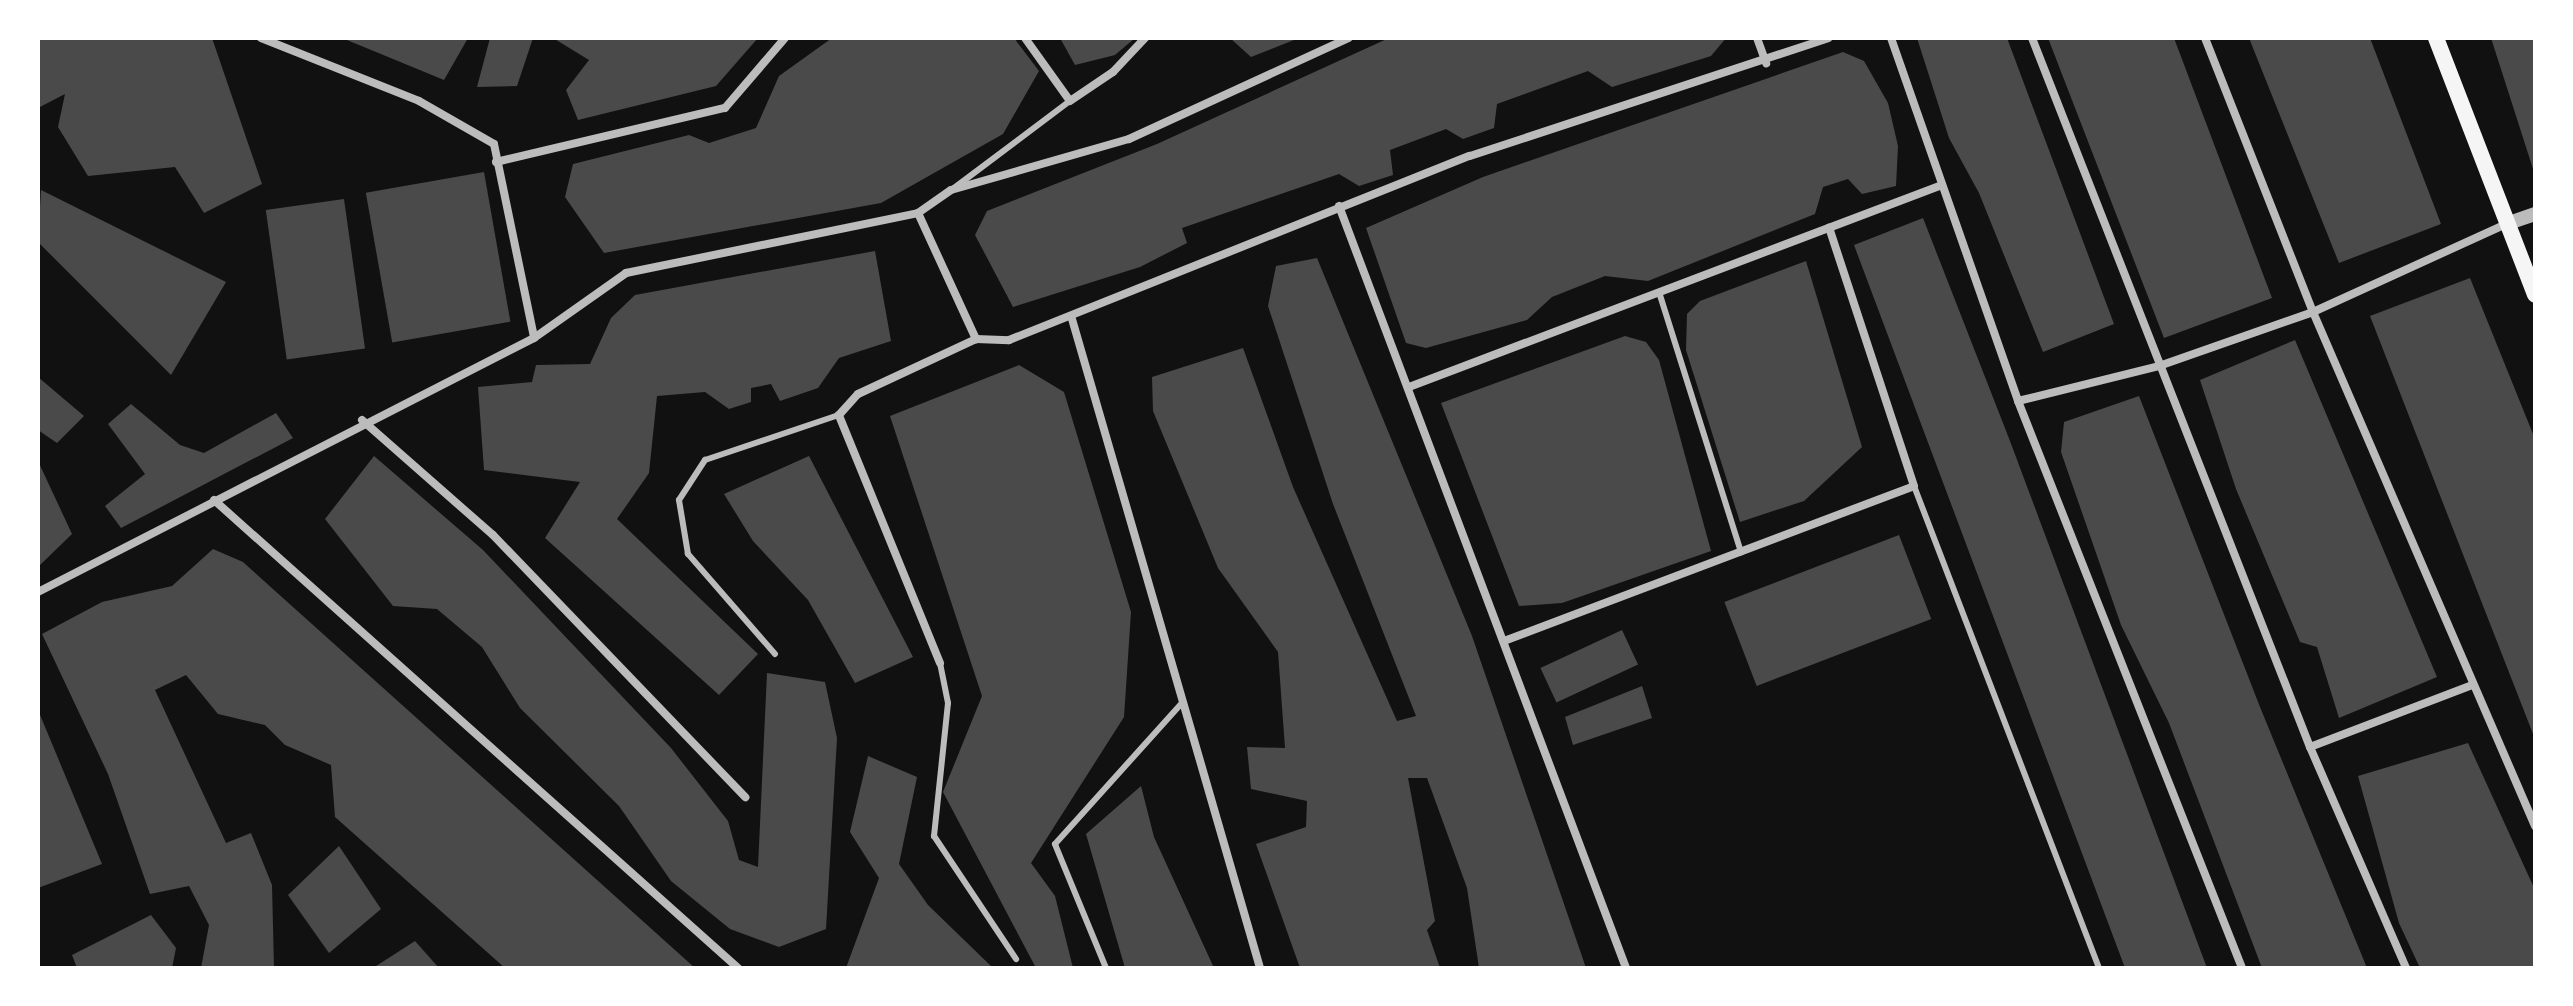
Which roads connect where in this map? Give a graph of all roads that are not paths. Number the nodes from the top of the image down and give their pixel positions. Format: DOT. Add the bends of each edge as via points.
graph roads {
  1 [pos="261,38"];
  2 [pos="785,38"];
  3 [pos="1025,38"];
  4 [pos="1145,38"];
  5 [pos="1349,38"];
  6 [pos="1757,38"];
  7 [pos="1828,38"];
  8 [pos="1891,38"];
  9 [pos="2032,38"];
  10 [pos="2205,38"];
  11 [pos="2436,38"];
  12 [pos="1766,63"];
  13 [pos="1070,101"];
  14 [pos="496,162"];
  15 [pos="1942,185"];
  16 [pos="951,190"];
  17 [pos="1339,206"];
  18 [pos="918,213"];
  19 [pos="2535,214"];
  20 [pos="2506,224"];
  21 [pos="1829,228"];
  22 [pos="1659,292"];
  23 [pos="2535,295"];
  24 [pos="2313,312"];
  25 [pos="1072,319"];
  26 [pos="534,338"];
  27 [pos="976,339"];
  28 [pos="2159,366"];
  29 [pos="1409,387"];
  30 [pos="2018,401"];
  31 [pos="839,415"];
  32 [pos="362,420"];
  33 [pos="1914,486"];
  34 [pos="214,500"];
  35 [pos="1741,552"];
  36 [pos="38,592"];
  37 [pos="1504,641"];
  38 [pos="775,654"];
  39 [pos="940,663"];
  40 [pos="2472,685"];
  41 [pos="1182,703"];
  42 [pos="2310,747"];
  43 [pos="745,797"];
  44 [pos="2535,826"];
  45 [pos="1016,959"];
  46 [pos="738,968"];
  47 [pos="1106,968"];
  48 [pos="1260,968"];
  49 [pos="1626,968"];
  50 [pos="2099,968"];
  51 [pos="2242,968"];
  52 [pos="2406,968"];
  1 -- 14 [label="street" via="419,101 494,144"];
  2 -- 14 [label="street" via="725,108"];
  3 -- 13 [label="street"];
  4 -- 13 [label="street" via="1113,72"];
  5 -- 16 [label="street" via="1078,159"];
  6 -- 12 [label="street"];
  7 -- 12 [label="street"];
  8 -- 15 [label="street"];
  9 -- 28 [label="street"];
  10 -- 24 [label="street"];
  11 -- 20 [label="main road"];
  12 -- 17 [label="street" via="1470,156"];
  13 -- 16 [label="lane"];
  14 -- 26 [label="street"];
  15 -- 21 [label="street"];
  15 -- 30 [label="street"];
  16 -- 18 [label="street"];
  17 -- 25 [label="street"];
  17 -- 29 [label="street"];
  18 -- 26 [label="street" via="626,273"];
  18 -- 27 [label="street"];
  19 -- 20 [label="street"];
  20 -- 23 [label="main road"];
  20 -- 24 [label="street"];
  21 -- 22 [label="street"];
  21 -- 33 [label="street"];
  22 -- 29 [label="street"];
  22 -- 35 [label="lane"];
  24 -- 28 [label="street"];
  24 -- 40 [label="street"];
  25 -- 27 [label="street" via="1009,340"];
  25 -- 41 [label="street"];
  26 -- 32 [label="street"];
  27 -- 31 [label="street" via="858,394"];
  28 -- 30 [label="street"];
  28 -- 42 [label="street"];
  29 -- 37 [label="street"];
  30 -- 51 [label="street"];
  31 -- 38 [label="lane" via="705,460 679,500 688,554"];
  31 -- 39 [label="street"];
  32 -- 34 [label="street"];
  32 -- 43 [label="street" via="493,535"];
  33 -- 35 [label="street"];
  33 -- 50 [label="lane"];
  34 -- 36 [label="street"];
  34 -- 46 [label="street"];
  35 -- 37 [label="street"];
  37 -- 49 [label="street"];
  39 -- 45 [label="lane" via="948,703 934,836"];
  40 -- 42 [label="street"];
  40 -- 44 [label="street"];
  41 -- 47 [label="lane" via="1055,844"];
  41 -- 48 [label="street"];
  42 -- 52 [label="street"];
}
